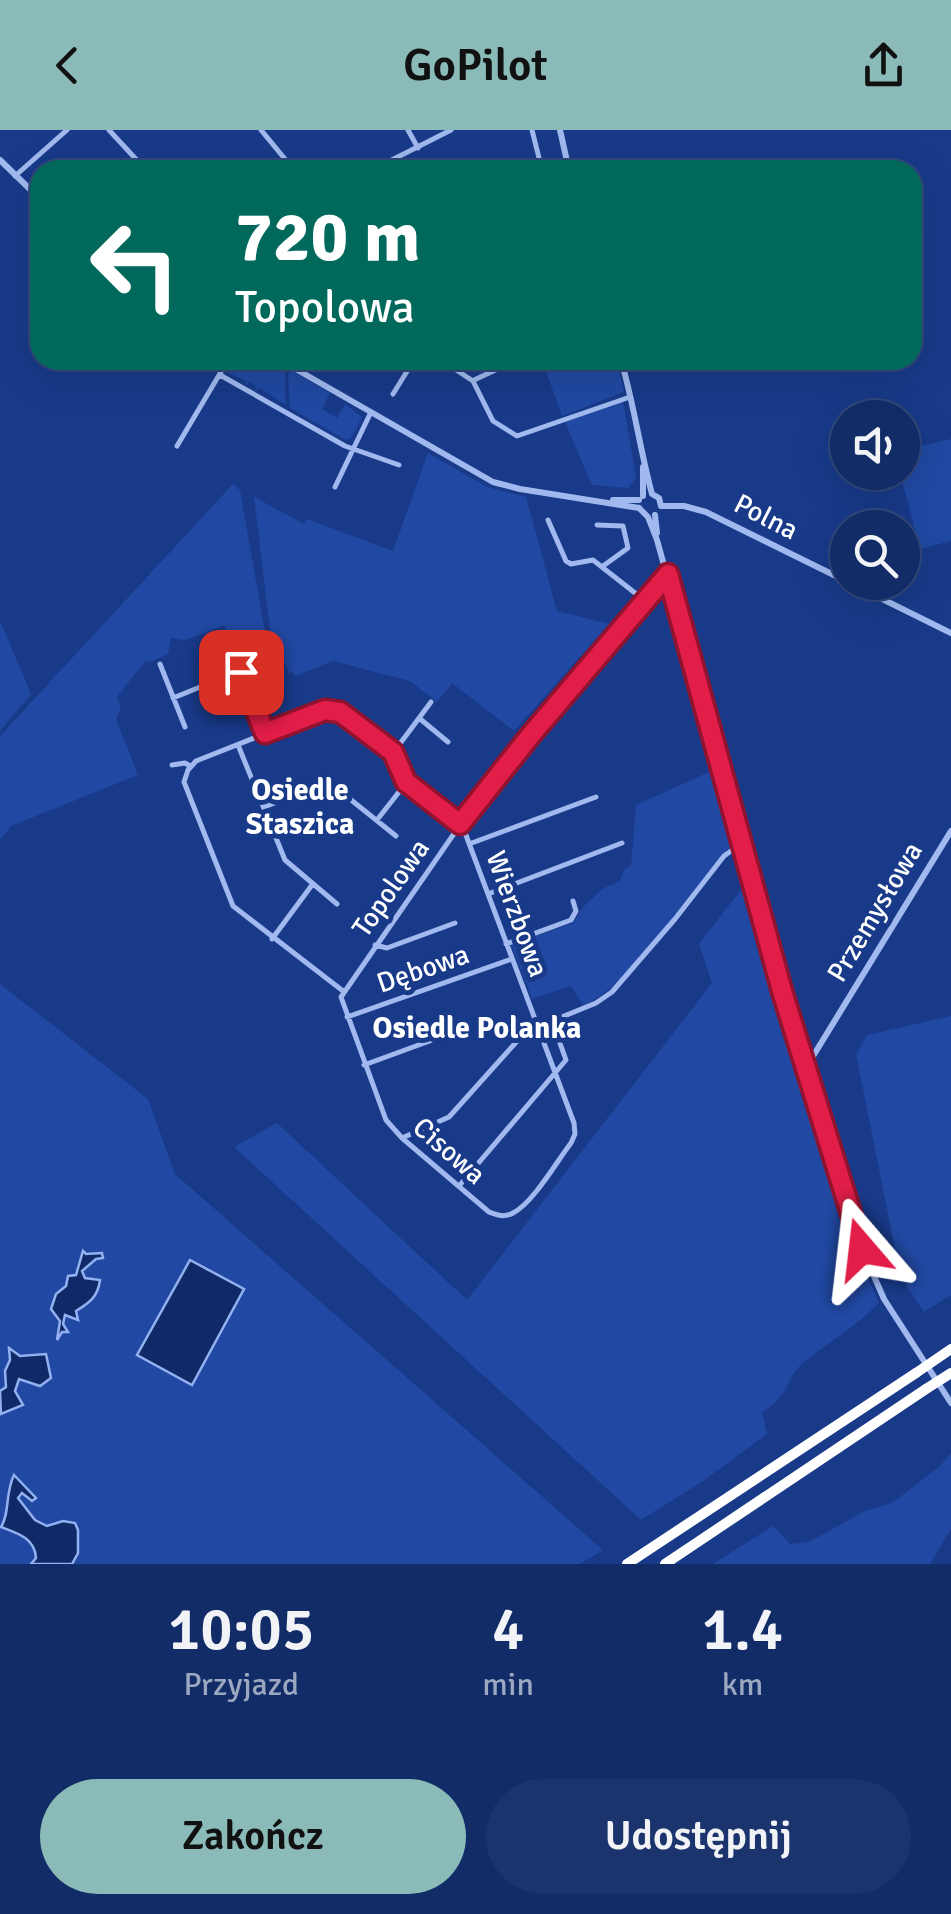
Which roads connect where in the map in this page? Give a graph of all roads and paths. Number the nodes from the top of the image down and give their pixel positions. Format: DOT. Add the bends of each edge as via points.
graph roads {
  1 [pos="67,130"];
  2 [pos="109,130"];
  3 [pos="261,130"];
  4 [pos="408,130"];
  5 [pos="450,130"];
  6 [pos="532,130"];
  7 [pos="560,130"];
  8 [pos="418,148"];
  9 [pos="396,158"];
  10 [pos="0,160"];
  11 [pos="34,160"];
  12 [pos="137,160"];
  13 [pos="286,160"];
  14 [pos="392,160"];
  15 [pos="540,160"];
  16 [pos="566,160"];
  17 [pos="30,163"];
  18 [pos="16,176"];
  19 [pos="30,189"];
  20 [pos="222,370"];
  21 [pos="298,370"];
  22 [pos="408,370"];
  23 [pos="456,370"];
  24 [pos="496,370"];
  25 [pos="624,370"];
  26 [pos="220,374"];
  27 [pos="473,381"];
  28 [pos="393,394"];
  29 [pos="632,397"];
  30 [pos="371,412"];
  31 [pos="177,446"];
  32 [pos="352,448"];
  33 [pos="399,466"];
  34 [pos="335,487"];
  35 [pos="643,500"];
  36 [pos="661,506"];
  37 [pos="652,516"];
  38 [pos="548,520"];
  39 [pos="597,525"];
  40 [pos="603,566"];
  41 [pos="830,573"];
  42 [pos="668,574"];
  43 [pos="644,600"];
  44 [pos="884,600"];
  45 [pos="951,633"];
  46 [pos="272,658"];
  47 [pos="160,664"];
  48 [pos="241,672"];
  49 [pos="174,698"];
  50 [pos="431,702"];
  51 [pos="419,718"];
  52 [pos="185,727"];
  53 [pos="265,733"];
  54 [pos="448,742"];
  55 [pos="238,745"];
  56 [pos="393,752"];
  57 [pos="172,765"];
  58 [pos="190,766"];
  59 [pos="406,782"];
  60 [pos="596,798"];
  61 [pos="264,807"];
  62 [pos="377,820"];
  63 [pos="460,824"];
  64 [pos="951,830"];
  65 [pos="396,836"];
  66 [pos="622,843"];
  67 [pos="742,843"];
  68 [pos="469,844"];
  69 [pos="312,884"];
  70 [pos="488,894"];
  71 [pos="572,901"];
  72 [pos="336,904"];
  73 [pos="455,922"];
  74 [pos="272,938"];
  75 [pos="506,944"];
  76 [pos="374,945"];
  77 [pos="512,959"];
  78 [pos="342,994"];
  79 [pos="347,1017"];
  80 [pos="552,1021"];
  81 [pos="536,1024"];
  82 [pos="446,1035"];
  83 [pos="798,1041"];
  84 [pos="821,1043"];
  85 [pos="364,1065"];
  86 [pos="806,1067"];
  87 [pos="556,1075"];
  88 [pos="402,1138"];
  89 [pos="459,1186"];
  90 [pos="951,1349"];
  91 [pos="951,1373"];
  92 [pos="951,1403"];
  93 [pos="626,1564"];
  94 [pos="665,1564"];
  1 -- 11 [label="street"];
  2 -- 12 [label="street"];
  3 -- 13 [label="street"];
  4 -- 8 [label="street"];
  5 -- 8 [label="street"];
  6 -- 15 [label="street"];
  7 -- 16 [label="street"];
  8 -- 9 [label="street"];
  9 -- 14 [label="street"];
  10 -- 18 [label="street"];
  17 -- 18 [label="street"];
  18 -- 19 [label="street"];
  20 -- 26 [label="street"];
  21 -- 30 [label="street"];
  22 -- 28 [label="street"];
  23 -- 27 [label="street"];
  24 -- 27 [label="street"];
  25 -- 29 [label="street"];
  26 -- 31 [label="street"];
  26 -- 32 [label="street"];
  27 -- 29 [label="street" via="493,422 518,436"];
  29 -- 35 [label="street"];
  30 -- 32 [label="street"];
  30 -- 35 [label="street" via="493,482 606,501"];
  32 -- 33 [label="street"];
  32 -- 34 [label="street"];
  35 -- 36 [label="street" via="659,498"];
  35 -- 37 [label="street"];
  36 -- 37 [label="street"];
  36 -- 41 [label="street, Polna" via="706,512"];
  37 -- 42 [label="street"];
  38 -- 40 [label="street" via="566,561"];
  39 -- 40 [label="street" via="622,526 628,548"];
  40 -- 43 [label="street"];
  42 -- 43 [label="street, Topolowa"];
  42 -- 67 [label="street"];
  43 -- 63 [label="street, Topolowa"];
  44 -- 45 [label="street, Polna"];
  46 -- 48 [label="street"];
  47 -- 49 [label="street"];
  48 -- 49 [label="street"];
  48 -- 53 [label="street"];
  49 -- 52 [label="street"];
  50 -- 51 [label="street"];
  51 -- 54 [label="street"];
  51 -- 56 [label="street"];
  53 -- 55 [label="street"];
  53 -- 56 [label="street" via="325,710 340,712"];
  55 -- 58 [label="street"];
  55 -- 61 [label="street"];
  56 -- 59 [label="street"];
  57 -- 58 [label="street"];
  58 -- 74 [label="street" via="184,786 232,906"];
  59 -- 62 [label="street"];
  59 -- 63 [label="street"];
  60 -- 68 [label="street"];
  61 -- 62 [label="street" via="321,785 335,787"];
  61 -- 69 [label="street" via="285,860"];
  62 -- 65 [label="street"];
  63 -- 68 [label="street, Wierzbowa"];
  63 -- 76 [label="street, Topolowa"];
  64 -- 84 [label="street, Przemysłowa"];
  66 -- 70 [label="street"];
  67 -- 80 [label="street" via="724,856 612,992"];
  67 -- 83 [label="street"];
  68 -- 70 [label="street, Wierzbowa"];
  69 -- 72 [label="street"];
  69 -- 74 [label="street"];
  70 -- 75 [label="street, Wierzbowa"];
  71 -- 75 [label="street" via="571,920"];
  73 -- 76 [label="street" via="387,948"];
  74 -- 78 [label="street"];
  75 -- 77 [label="street, Wierzbowa"];
  76 -- 78 [label="street, Topolowa"];
  77 -- 79 [label="street, Dębowa"];
  77 -- 81 [label="street, Wierzbowa"];
  78 -- 79 [label="street, Cisowa"];
  79 -- 85 [label="street, Cisowa"];
  80 -- 81 [label="street"];
  80 -- 87 [label="street" via="566,1060"];
  81 -- 87 [label="street, Wierzbowa"];
  81 -- 88 [label="street" via="449,1117"];
  82 -- 85 [label="street"];
  83 -- 84 [label="street"];
  83 -- 86 [label="street"];
  84 -- 86 [label="street, Przemysłowa"];
  85 -- 88 [label="street, Cisowa" via="386,1120"];
  86 -- 92 [label="street" via="873,1277"];
  87 -- 89 [label="street"];
  87 -- 89 [label="street, Cisowa" via="575,1134 524,1205 501,1216"];
  88 -- 89 [label="street, Cisowa"];
  90 -- 93 [label="highway, bridge"];
  91 -- 94 [label="highway, bridge"];
}
